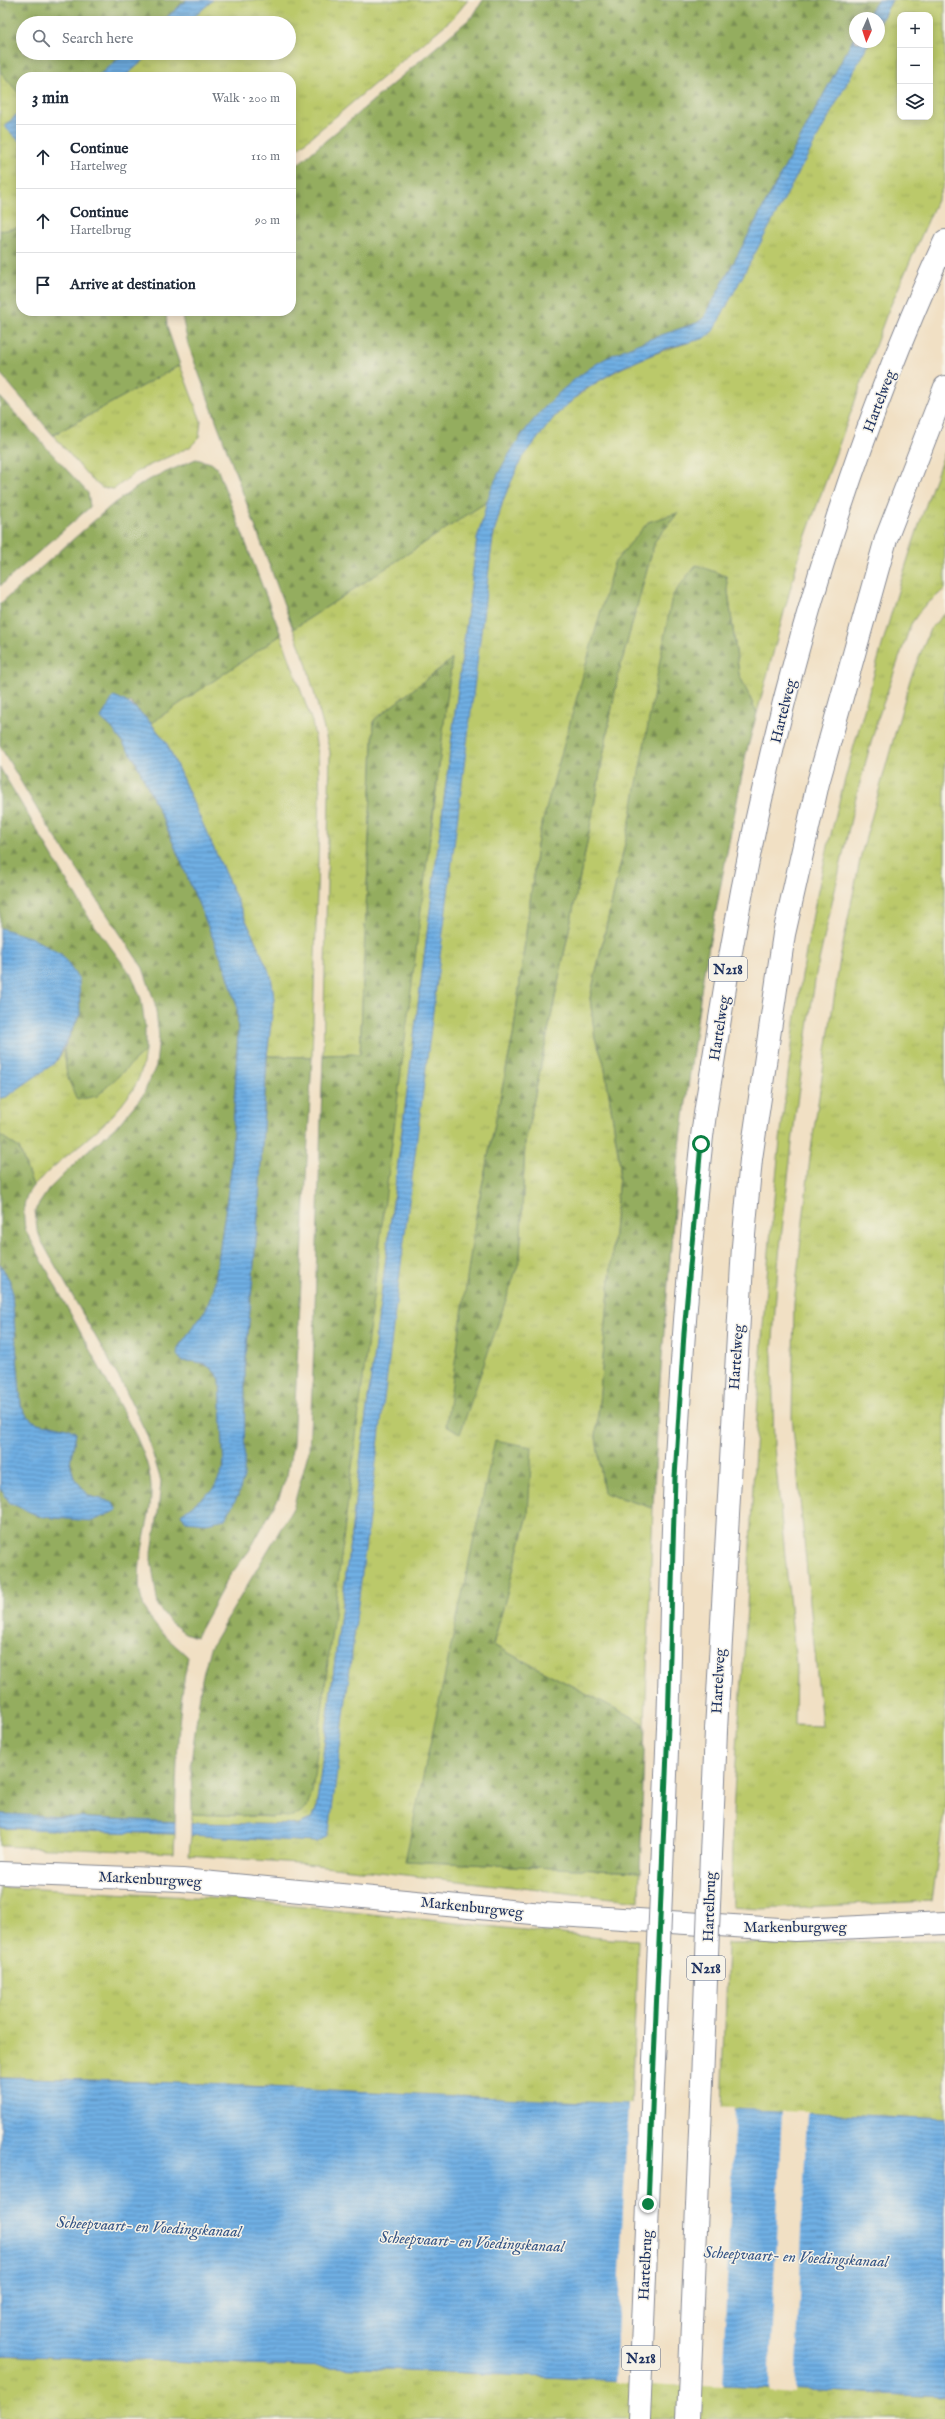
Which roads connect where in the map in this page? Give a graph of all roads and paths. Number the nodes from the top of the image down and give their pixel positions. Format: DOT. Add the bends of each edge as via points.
graph roads {
  1 [pos="945,241"];
  2 [pos="945,387"];
  3 [pos="668,1727"];
  4 [pos="716,1730"];
  5 [pos="0,1873"];
  6 [pos="945,1923"];
  7 [pos="638,2419"];
  8 [pos="688,2419"];
  1 -- 3 [label="main road, Hartelweg / N218" via="877,402 836,520 752,832 701,1144 684,1333 675,1477"];
  2 -- 4 [label="main road, Hartelweg / N218" via="886,539 818,783 784,934 750,1159"];
  3 -- 7 [label="main road, Hartelbrug / N218, bridge"];
  4 -- 8 [label="main road, Hartelbrug / N218, bridge"];
  5 -- 6 [label="main road, Markenburgweg" via="182,1880 543,1914 795,1930"];
}
